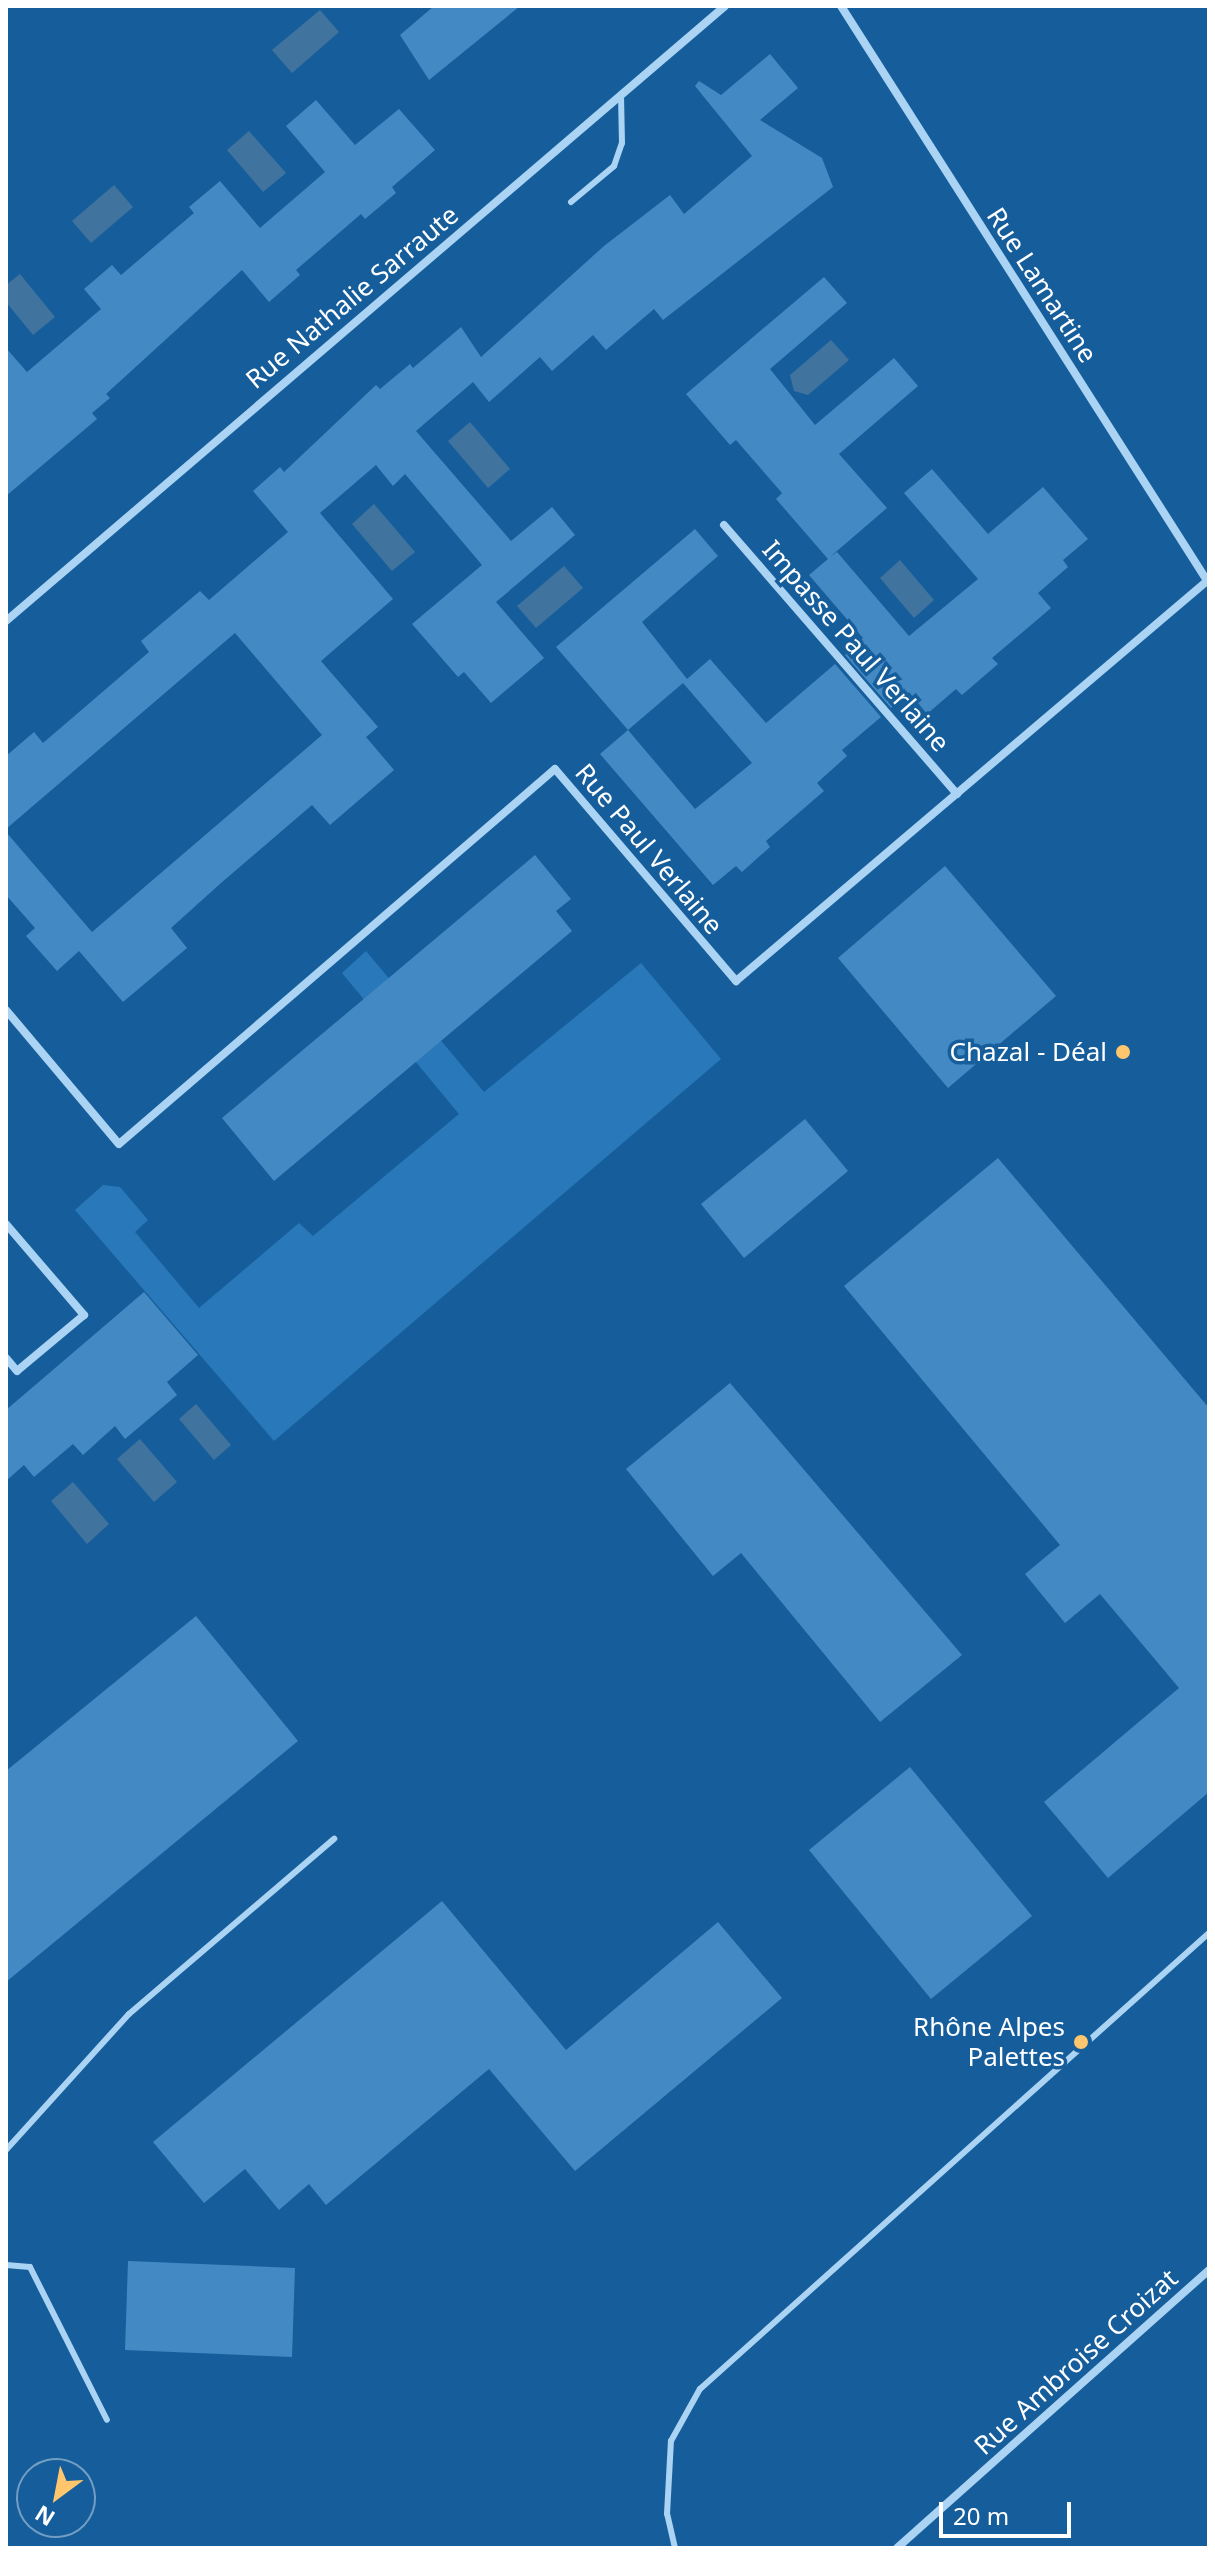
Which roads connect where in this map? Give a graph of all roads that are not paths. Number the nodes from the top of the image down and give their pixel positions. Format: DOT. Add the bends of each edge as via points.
graph roads {
  1 [pos="725,6"];
  2 [pos="841,6"];
  3 [pos="621,95"];
  4 [pos="571,202"];
  5 [pos="724,525"];
  6 [pos="1208,583"];
  7 [pos="6,621"];
  8 [pos="957,794"];
  9 [pos="6,1010"];
  10 [pos="6,1224"];
  11 [pos="6,1358"];
  12 [pos="334,1839"];
  13 [pos="1209,1933"];
  14 [pos="6,2150"];
  15 [pos="6,2265"];
  16 [pos="1209,2270"];
  17 [pos="107,2420"];
  18 [pos="675,2548"];
  19 [pos="897,2548"];
  1 -- 3 [label="street, Rue Nathalie Sarraute"];
  2 -- 6 [label="street, Rue Lamartine"];
  3 -- 4 [label="lane" via="622,143 614,166"];
  3 -- 7 [label="street, Rue Nathalie Sarraute"];
  5 -- 8 [label="street, Impasse Paul Verlaine"];
  6 -- 8 [label="street, Rue Paul Verlaine"];
  8 -- 9 [label="street, Rue Paul Verlaine" via="736,981 555,769 119,1144"];
  10 -- 11 [label="street" via="84,1315 17,1371"];
  12 -- 14 [label="lane" via="129,2014"];
  13 -- 18 [label="lane" via="700,2389 671,2441 667,2514"];
  15 -- 17 [label="lane" via="30,2267"];
  16 -- 19 [label="street, Rue Ambroise Croizat"];
}
